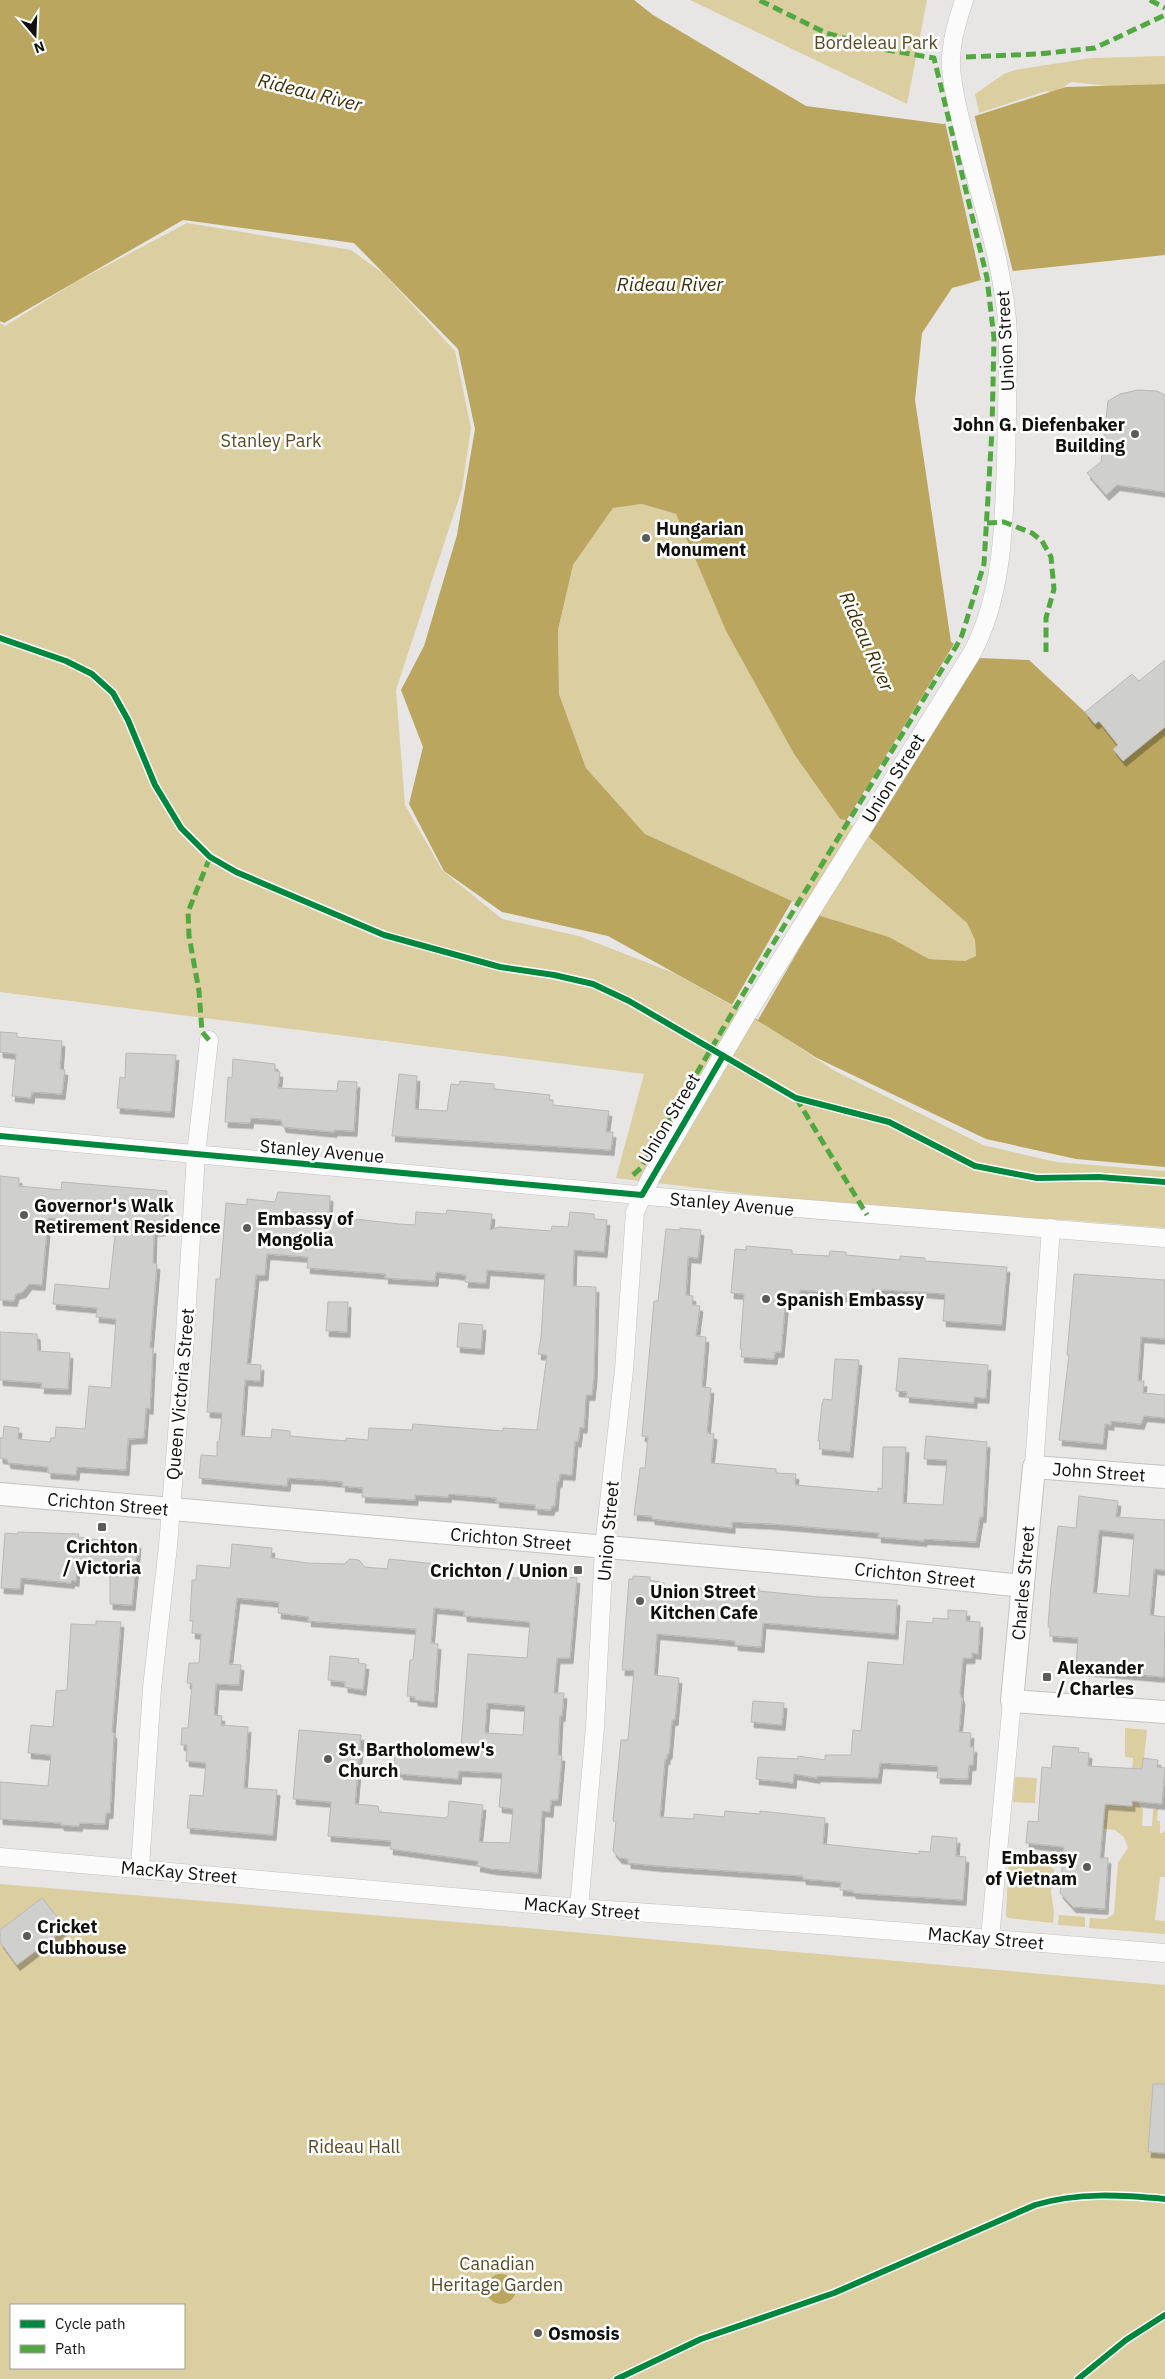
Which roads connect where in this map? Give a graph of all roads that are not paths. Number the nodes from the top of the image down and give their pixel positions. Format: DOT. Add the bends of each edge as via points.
graph roads {
  1 [pos="964,0"];
  2 [pos="208,1040"];
  3 [pos="0,1136"];
  4 [pos="196,1154"];
  5 [pos="642,1195"];
  6 [pos="1051,1228"];
  7 [pos="1165,1238"];
  8 [pos="1034,1466"];
  9 [pos="1165,1477"];
  10 [pos="0,1494"];
  11 [pos="170,1510"];
  12 [pos="604,1546"];
  13 [pos="1022,1586"];
  14 [pos="1012,1701"];
  15 [pos="1165,1712"];
  16 [pos="0,1856"];
  17 [pos="140,1868"];
  18 [pos="579,1908"];
  19 [pos="990,1938"];
  20 [pos="1165,1954"];
  1 -- 5 [label="street, Union Street" via="952,46 951,66 960,117 1001,275 1006,309 1008,368 1004,522 992,598 972,653 748,1014"];
  2 -- 4 [label="street, Queen Victoria Street"];
  3 -- 4 [label="street, Stanley Avenue"];
  4 -- 5 [label="street, Stanley Avenue"];
  4 -- 11 [label="street, Queen Victoria Street" via="186,1334"];
  5 -- 6 [label="street, Stanley Avenue"];
  5 -- 12 [label="street, Union Street" via="634,1222 624,1370"];
  6 -- 7 [label="street, Stanley Avenue"];
  6 -- 8 [label="street, Charles Street"];
  8 -- 9 [label="street, John Street"];
  8 -- 13 [label="street, Charles Street"];
  10 -- 11 [label="street, Crichton Street"];
  11 -- 12 [label="street, Crichton Street"];
  11 -- 17 [label="street, Queen Victoria Street" via="152,1688"];
  12 -- 13 [label="street, Crichton Street"];
  12 -- 18 [label="street, Union Street" via="595,1727"];
  13 -- 14 [label="street, Charles Street"];
  14 -- 15 [label="street"];
  14 -- 19 [label="street, Charles Street"];
  16 -- 17 [label="street, MacKay Street"];
  17 -- 18 [label="street, MacKay Street"];
  18 -- 19 [label="street, MacKay Street"];
  19 -- 20 [label="street, MacKay Street"];
}
